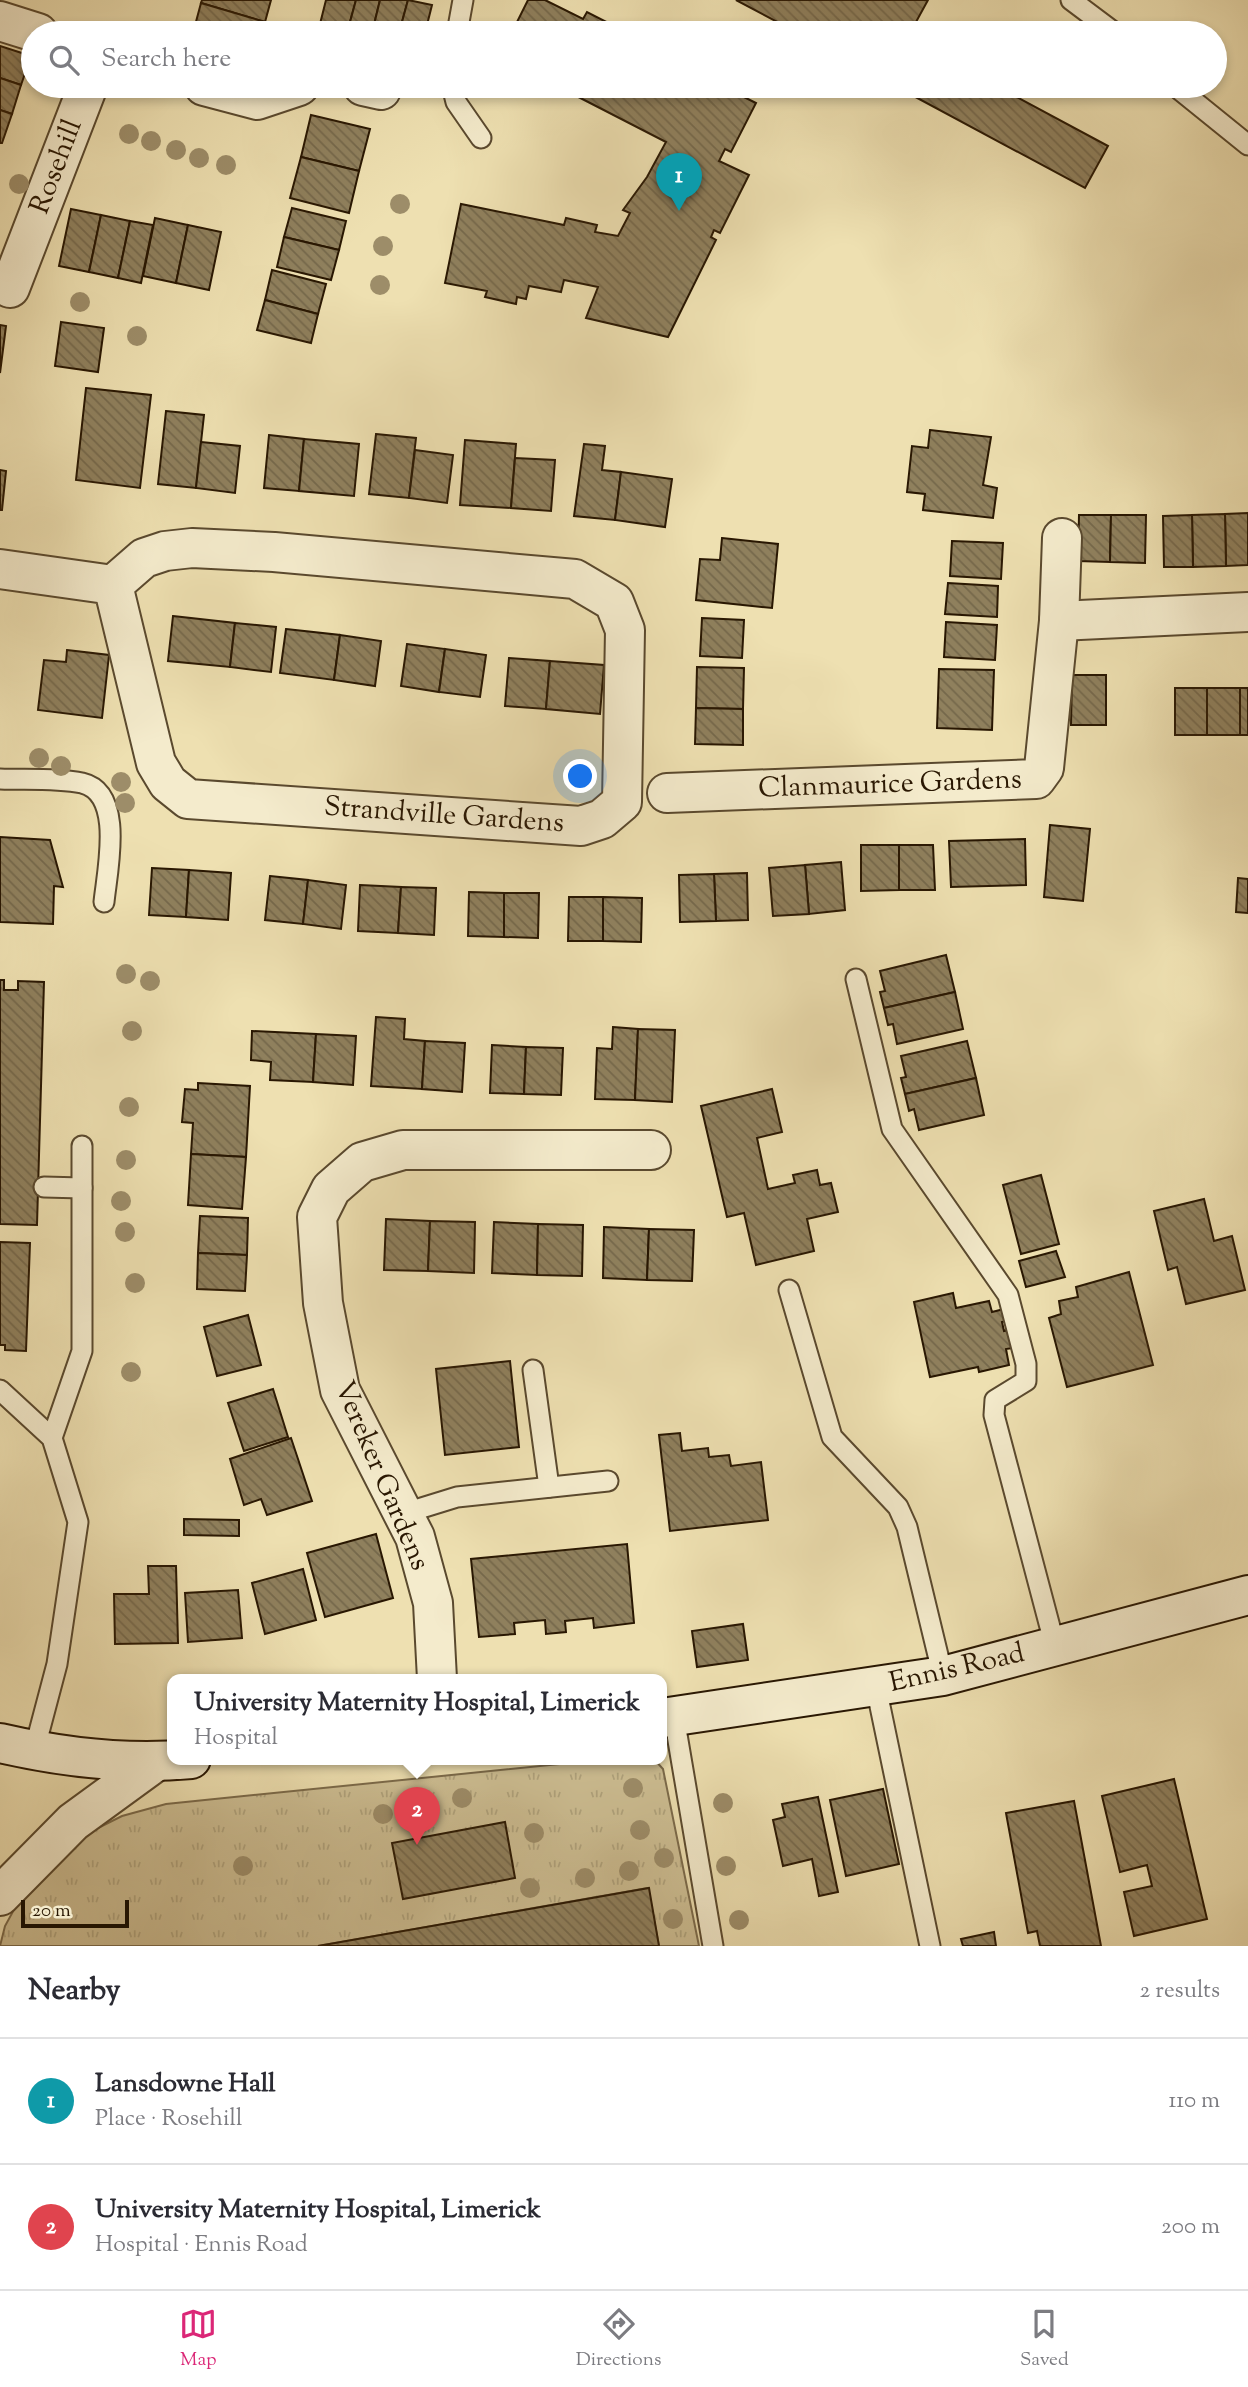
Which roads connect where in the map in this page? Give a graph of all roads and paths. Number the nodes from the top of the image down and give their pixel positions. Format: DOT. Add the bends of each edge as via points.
graph roads {
  1 [pos="463,0"];
  2 [pos="1071,0"];
  3 [pos="0,21"];
  4 [pos="459,21"];
  5 [pos="1099,21"];
  6 [pos="21,28"];
  7 [pos="83,98"];
  8 [pos="455,98"];
  9 [pos="1190,98"];
  10 [pos="481,138"];
  11 [pos="1248,145"];
  12 [pos="10,288"];
  13 [pos="1062,538"];
  14 [pos="0,569"];
  15 [pos="113,585"];
  16 [pos="1248,612"];
  17 [pos="1059,621"];
  18 [pos="0,779"];
  19 [pos="667,793"];
  20 [pos="104,902"];
  21 [pos="856,979"];
  22 [pos="82,1146"];
  23 [pos="651,1150"];
  24 [pos="44,1187"];
  25 [pos="82,1188"];
  26 [pos="789,1290"];
  27 [pos="533,1370"];
  28 [pos="0,1390"];
  29 [pos="52,1438"];
  30 [pos="608,1481"];
  31 [pos="549,1487"];
  32 [pos="402,1514"];
  33 [pos="1248,1595"];
  34 [pos="1055,1646"];
  35 [pos="437,1674"];
  36 [pos="943,1676"];
  37 [pos="876,1687"];
  38 [pos="668,1718"];
  39 [pos="17,1747"];
  40 [pos="167,1761"];
  41 [pos="167,1764"];
  42 [pos="0,1896"];
  43 [pos="713,1946"];
  44 [pos="930,1946"];
  1 -- 4 [label="lane"];
  2 -- 5 [label="lane"];
  3 -- 6 [label="street"];
  7 -- 12 [label="street, Rosehill"];
  8 -- 10 [label="lane"];
  9 -- 11 [label="lane"];
  13 -- 17 [label="street, Clanmaurice Gardens"];
  14 -- 15 [label="street"];
  15 -- 15 [label="street, Strandville Gardens" via="144,558 192,548 575,579 614,602 625,630 622,802 602,818 581,826 188,799 168,783 156,762"];
  16 -- 17 [label="street"];
  17 -- 19 [label="street, Clanmaurice Gardens" via="1044,768 1036,779"];
  18 -- 20 [label="lane" via="83,784 96,791 107,807 111,827"];
  21 -- 34 [label="lane" via="892,1129 1008,1295 1026,1381 995,1400 994,1415"];
  22 -- 25 [label="lane"];
  23 -- 32 [label="street, Vereker Gardens" via="403,1150 362,1162 331,1189 317,1217 323,1303 340,1390"];
  24 -- 25 [label="lane"];
  25 -- 29 [label="lane" via="82,1351"];
  26 -- 36 [label="lane" via="832,1437 898,1507 907,1527"];
  27 -- 31 [label="lane"];
  28 -- 29 [label="lane"];
  29 -- 39 [label="lane" via="78,1522 57,1664"];
  30 -- 31 [label="lane"];
  31 -- 32 [label="lane" via="457,1497"];
  32 -- 35 [label="street, Vereker Gardens" via="415,1537 433,1603"];
  33 -- 34 [label="street, Ennis Road"];
  34 -- 36 [label="street, Ennis Road"];
  36 -- 37 [label="street, Ennis Road"];
  37 -- 38 [label="street, Ennis Road"];
  37 -- 44 [label="lane"];
  38 -- 43 [label="lane"];
  39 -- 40 [label="street"];
  41 -- 42 [label="street" via="74,1822"];
}
